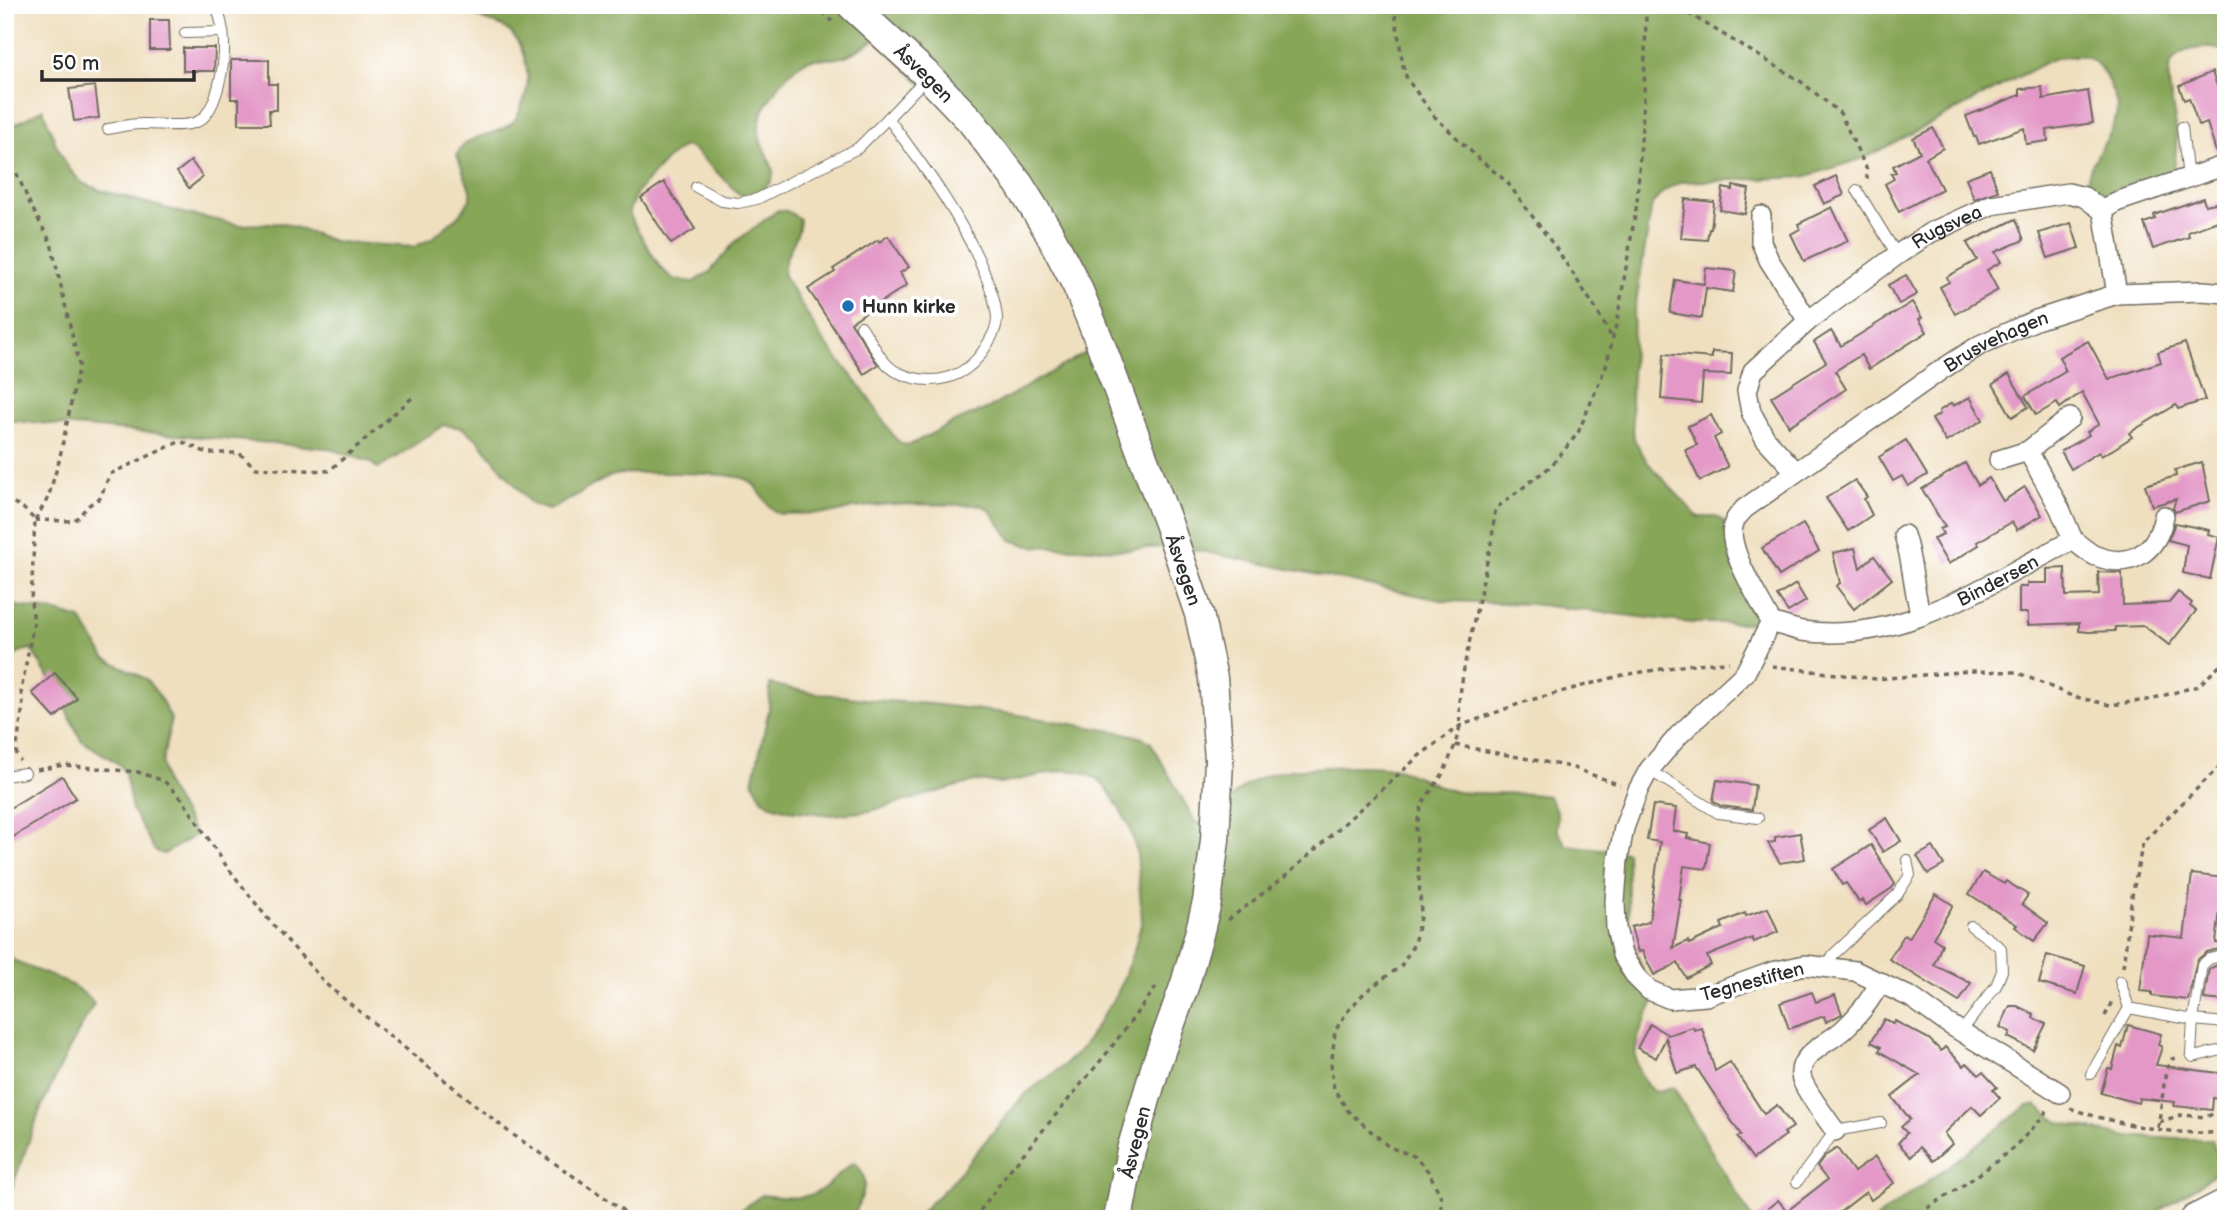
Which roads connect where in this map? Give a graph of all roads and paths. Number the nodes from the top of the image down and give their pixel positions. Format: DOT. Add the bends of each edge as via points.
graph roads {
  1 [pos="216,5"];
  2 [pos="851,5"];
  3 [pos="1394,5"];
  4 [pos="1642,5"];
  5 [pos="1658,5"];
  6 [pos="2223,5"];
  7 [pos="2226,10"];
  8 [pos="223,32"];
  9 [pos="185,33"];
  10 [pos="928,76"];
  11 [pos="888,118"];
  12 [pos="2182,127"];
  13 [pos="108,129"];
  14 [pos="5,137"];
  15 [pos="2226,165"];
  16 [pos="2188,179"];
  17 [pos="696,187"];
  18 [pos="1857,190"];
  19 [pos="1865,201"];
  20 [pos="2103,211"];
  21 [pos="1760,216"];
  22 [pos="1897,255"];
  23 [pos="2226,293"];
  24 [pos="2118,294"];
  25 [pos="1808,321"];
  26 [pos="861,326"];
  27 [pos="1612,339"];
  28 [pos="411,398"];
  29 [pos="2070,418"];
  30 [pos="2028,451"];
  31 [pos="1999,460"];
  32 [pos="1796,471"];
  33 [pos="5,498"];
  34 [pos="2164,516"];
  35 [pos="35,520"];
  36 [pos="1904,535"];
  37 [pos="2073,540"];
  38 [pos="1921,616"];
  39 [pos="1771,622"];
  40 [pos="2226,660"];
  41 [pos="1751,663"];
  42 [pos="1460,726"];
  43 [pos="1455,745"];
  44 [pos="2226,760"];
  45 [pos="1649,770"];
  46 [pos="26,773"];
  47 [pos="5,776"];
  48 [pos="1638,790"];
  49 [pos="1758,818"];
  50 [pos="1907,860"];
  51 [pos="1970,926"];
  52 [pos="1198,938"];
  53 [pos="2226,955"];
  54 [pos="1827,967"];
  55 [pos="1163,978"];
  56 [pos="2120,981"];
  57 [pos="1880,982"];
  58 [pos="2129,1008"];
  59 [pos="2193,1020"];
  60 [pos="2226,1023"];
  61 [pos="2101,1024"];
  62 [pos="1961,1032"];
  63 [pos="2226,1049"];
  64 [pos="2191,1054"];
  65 [pos="2091,1074"];
  66 [pos="2057,1097"];
  67 [pos="2226,1108"];
  68 [pos="1881,1123"];
  69 [pos="2158,1125"];
  70 [pos="1835,1130"];
  71 [pos="2226,1131"];
  72 [pos="1797,1182"];
  73 [pos="2226,1203"];
  74 [pos="631,1219"];
  75 [pos="974,1219"];
  76 [pos="1118,1219"];
  77 [pos="1441,1219"];
  78 [pos="1911,1219"];
  79 [pos="2195,1219"];
  1 -- 8 [label="lane"];
  2 -- 10 [label="main road, Åsvegen"];
  3 -- 27 [label="path" via="1407,79 1434,116 1507,182 1558,251"];
  4 -- 27 [label="path" via="1646,15 1644,95 1637,203"];
  5 -- 19 [label="path" via="1691,15 1799,80 1840,113 1867,170"];
  6 -- 7 [label="path"];
  8 -- 9 [label="lane"];
  8 -- 13 [label="lane" via="225,55 205,117 182,125"];
  10 -- 11 [label="lane"];
  10 -- 52 [label="main road, Åsvegen" via="971,121 1018,184 1077,286 1199,614 1213,678 1219,761 1215,840"];
  11 -- 17 [label="lane" via="858,148 757,199 722,201"];
  11 -- 26 [label="lane" via="931,176 974,248 993,296 997,321 990,340 970,367 934,381 895,371"];
  12 -- 16 [label="lane"];
  14 -- 35 [label="path" via="30,204 51,243 79,365 59,461 48,498"];
  15 -- 16 [label="street"];
  16 -- 20 [label="street" via="2116,202"];
  18 -- 19 [label="lane"];
  19 -- 22 [label="lane"];
  20 -- 22 [label="street, Rugsvea" via="2084,197 2068,193 1991,205 1930,233"];
  20 -- 24 [label="street"];
  21 -- 25 [label="street" via="1761,242 1769,260"];
  22 -- 25 [label="street, Rugsvea"];
  23 -- 24 [label="street, Brusvehagen"];
  24 -- 32 [label="street, Brusvehagen" via="2036,320 1980,345"];
  25 -- 32 [label="street, Rugsvea" via="1753,371 1747,391 1751,412 1765,438"];
  27 -- 42 [label="path" via="1606,366 1578,433 1551,466 1495,509 1465,662"];
  28 -- 35 [label="path" via="329,471 256,468 239,453 207,453 181,442 110,474 100,498 74,521"];
  29 -- 30 [label="street"];
  30 -- 31 [label="street"];
  30 -- 37 [label="street"];
  32 -- 39 [label="street" via="1744,509 1733,523 1740,562"];
  33 -- 35 [label="path"];
  34 -- 37 [label="street" via="2161,533 2137,557 2119,561 2095,555"];
  35 -- 46 [label="path" via="34,621 16,752"];
  36 -- 38 [label="street"];
  37 -- 38 [label="street, Bindersen"];
  38 -- 39 [label="street, Bindersen" via="1877,629 1839,632 1801,631"];
  39 -- 41 [label="street, Tegnestiften"];
  40 -- 41 [label="path" via="2198,686 2110,705 2073,696 2016,672 1876,679"];
  41 -- 42 [label="path" via="1694,664 1623,675 1527,701"];
  41 -- 45 [label="street, Tegnestiften"];
  42 -- 43 [label="path"];
  42 -- 52 [label="path" via="1419,756 1268,890"];
  43 -- 48 [label="path" via="1571,767"];
  43 -- 77 [label="path" via="1444,772 1422,804 1416,828 1421,913 1414,944 1401,966 1365,992 1347,1012 1335,1031 1331,1068 1334,1089 1348,1111 1390,1147 1414,1156 1429,1172 1441,1197"];
  44 -- 56 [label="path" via="2143,842"];
  45 -- 48 [label="street, Tegnestiften"];
  45 -- 49 [label="lane" via="1718,813"];
  46 -- 47 [label="lane"];
  46 -- 74 [label="path" via="63,765 138,772 164,781 183,799 268,919 328,986 509,1132"];
  48 -- 54 [label="street, Tegnestiften" via="1618,860 1616,928 1622,955 1649,990 1670,999 1706,996 1772,972 1805,965"];
  50 -- 54 [label="lane" via="1910,875 1897,895 1833,955"];
  51 -- 62 [label="lane" via="2001,948 2002,971"];
  52 -- 76 [label="main road, Åsvegen" via="1131,1150"];
  53 -- 59 [label="lane" via="2208,959 2203,965"];
  54 -- 57 [label="street, Tegnestiften" via="1855,971"];
  55 -- 75 [label="path"];
  56 -- 58 [label="lane"];
  56 -- 61 [label="path"];
  57 -- 62 [label="street, Tegnestiften"];
  57 -- 70 [label="street" via="1870,1002 1803,1064 1804,1085"];
  58 -- 59 [label="lane"];
  58 -- 65 [label="lane"];
  59 -- 60 [label="lane"];
  59 -- 64 [label="lane"];
  62 -- 66 [label="street, Tegnestiften"];
  63 -- 64 [label="lane"];
  64 -- 69 [label="path" via="2172,1059 2165,1070"];
  66 -- 69 [label="path" via="2091,1116"];
  66 -- 78 [label="path" via="2019,1142"];
  67 -- 69 [label="path" via="2206,1117 2180,1115"];
  68 -- 70 [label="lane"];
  69 -- 71 [label="path" via="2184,1132"];
  70 -- 72 [label="lane"];
  73 -- 79 [label="main road"];
}
